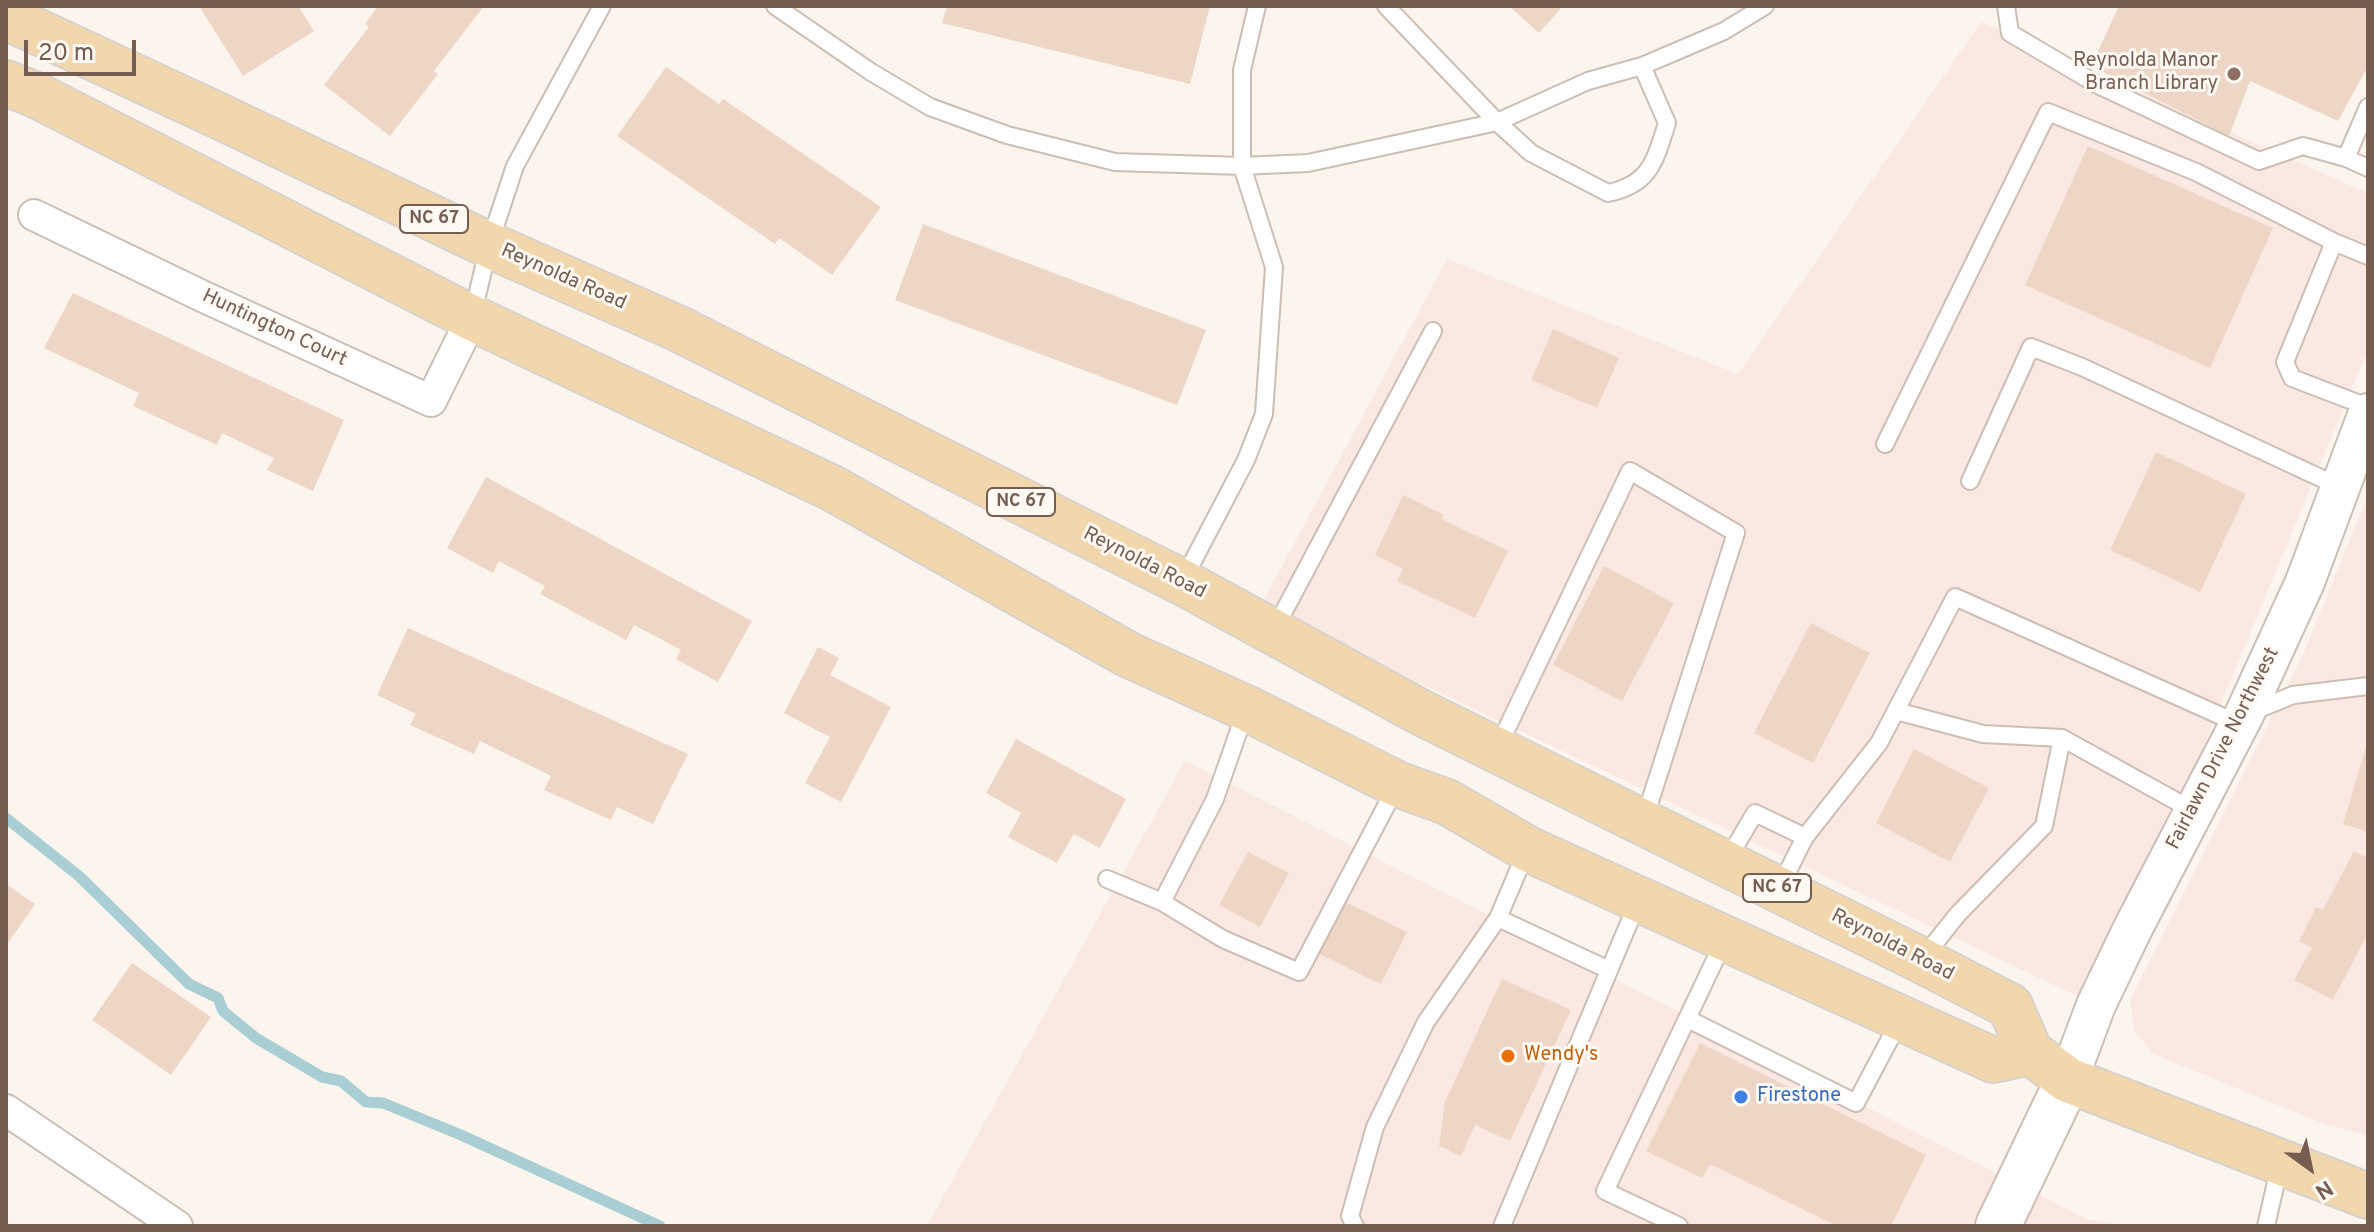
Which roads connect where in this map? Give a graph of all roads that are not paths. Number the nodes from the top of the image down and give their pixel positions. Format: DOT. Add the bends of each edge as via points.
graph roads {
  1 [pos="602,6"];
  2 [pos="775,6"];
  3 [pos="1257,6"];
  4 [pos="1386,6"];
  5 [pos="1765,6"];
  6 [pos="2006,6"];
  7 [pos="6,17"];
  8 [pos="1642,66"];
  9 [pos="6,83"];
  10 [pos="2368,107"];
  11 [pos="1497,122"];
  12 [pos="2346,158"];
  13 [pos="1242,166"];
  14 [pos="2368,168"];
  15 [pos="34,215"];
  16 [pos="2334,242"];
  17 [pos="489,245"];
  18 [pos="2368,256"];
  19 [pos="472,318"];
  20 [pos="1433,331"];
  21 [pos="2368,410"];
  22 [pos="1885,444"];
  23 [pos="1970,481"];
  24 [pos="2342,488"];
  25 [pos="1182,582"];
  26 [pos="1273,633"];
  27 [pos="2368,686"];
  28 [pos="1246,708"];
  29 [pos="1896,711"];
  30 [pos="2242,720"];
  31 [pos="2062,738"];
  32 [pos="1496,751"];
  33 [pos="1397,784"];
  34 [pos="2194,811"];
  35 [pos="1643,822"];
  36 [pos="1805,837"];
  37 [pos="1528,849"];
  38 [pos="1725,864"];
  39 [pos="1107,879"];
  40 [pos="1779,889"];
  41 [pos="1639,898"];
  42 [pos="1162,902"];
  43 [pos="1498,918"];
  44 [pos="1726,937"];
  45 [pos="1921,960"];
  46 [pos="1609,970"];
  47 [pos="1688,1019"];
  48 [pos="1901,1019"];
  49 [pos="2030,1052"];
  50 [pos="2068,1080"];
  51 [pos="6,1110"];
  52 [pos="2281,1164"];
  53 [pos="2368,1196"];
  54 [pos="177,1226"];
  55 [pos="1355,1226"];
  56 [pos="1502,1226"];
  57 [pos="1679,1226"];
  58 [pos="1998,1226"];
  59 [pos="2266,1226"];
  1 -- 17 [label="lane" via="515,166"];
  2 -- 13 [label="lane" via="930,107 1007,135 1115,162"];
  3 -- 13 [label="lane" via="1242,70"];
  4 -- 11 [label="lane"];
  5 -- 8 [label="lane" via="1724,31"];
  6 -- 12 [label="lane" via="2010,33 2098,85 2259,161 2303,146"];
  7 -- 17 [label="main road, Reynolda Road / NC 67"];
  8 -- 11 [label="lane" via="1588,81"];
  8 -- 11 [label="lane" via="1667,123 1652,168 1624,190 1608,193 1531,153"];
  9 -- 19 [label="main road"];
  10 -- 12 [label="lane"];
  11 -- 13 [label="lane" via="1308,163"];
  12 -- 14 [label="lane"];
  13 -- 25 [label="lane" via="1274,267 1264,414 1246,460"];
  15 -- 19 [label="street, Huntington Court" via="431,401"];
  16 -- 18 [label="lane"];
  16 -- 21 [label="lane" via="2285,362 2292,378"];
  16 -- 22 [label="lane" via="2196,172 2048,112"];
  17 -- 19 [label="lane"];
  17 -- 25 [label="main road, Reynolda Road / NC 67" via="677,328"];
  19 -- 28 [label="main road" via="832,488 1129,655"];
  20 -- 26 [label="lane"];
  21 -- 24 [label="street, Fairlawn Drive Northwest"];
  23 -- 24 [label="lane" via="2031,347"];
  24 -- 30 [label="street, Fairlawn Drive Northwest"];
  25 -- 26 [label="main road, Reynolda Road / NC 67"];
  26 -- 32 [label="main road, Reynolda Road / NC 67"];
  27 -- 30 [label="lane" via="2293,695"];
  28 -- 33 [label="main road"];
  28 -- 42 [label="lane" via="1215,799"];
  29 -- 30 [label="lane" via="1955,597"];
  29 -- 31 [label="lane" via="1983,734"];
  29 -- 36 [label="lane" via="1879,743"];
  30 -- 34 [label="street, Fairlawn Drive Northwest"];
  31 -- 34 [label="lane"];
  31 -- 45 [label="lane" via="2044,826"];
  32 -- 35 [label="main road, Reynolda Road / NC 67"];
  32 -- 35 [label="lane" via="1630,471 1736,533"];
  33 -- 37 [label="main road" via="1447,802"];
  33 -- 42 [label="lane" via="1299,972 1223,939"];
  34 -- 50 [label="street, Fairlawn Drive Northwest" via="2096,1005"];
  35 -- 38 [label="main road, Reynolda Road / NC 67"];
  36 -- 38 [label="lane" via="1755,813"];
  36 -- 40 [label="lane"];
  37 -- 41 [label="main road"];
  37 -- 43 [label="lane"];
  38 -- 40 [label="main road, Reynolda Road / NC 67"];
  39 -- 42 [label="lane"];
  40 -- 45 [label="main road, Reynolda Road / NC 67"];
  41 -- 44 [label="main road"];
  41 -- 46 [label="lane"];
  43 -- 46 [label="lane"];
  43 -- 55 [label="lane" via="1426,1022 1375,1127 1350,1216"];
  44 -- 47 [label="lane"];
  44 -- 48 [label="main road"];
  45 -- 49 [label="main road, Reynolda Road / NC 67" via="2010,1006"];
  46 -- 56 [label="lane"];
  47 -- 48 [label="lane" via="1856,1103"];
  47 -- 57 [label="lane" via="1605,1191"];
  48 -- 49 [label="main road" via="1993,1060"];
  49 -- 50 [label="main road"];
  50 -- 52 [label="main road"];
  50 -- 58 [label="main road"];
  51 -- 54 [label="street"];
  52 -- 53 [label="main road"];
  52 -- 59 [label="lane"];
}
